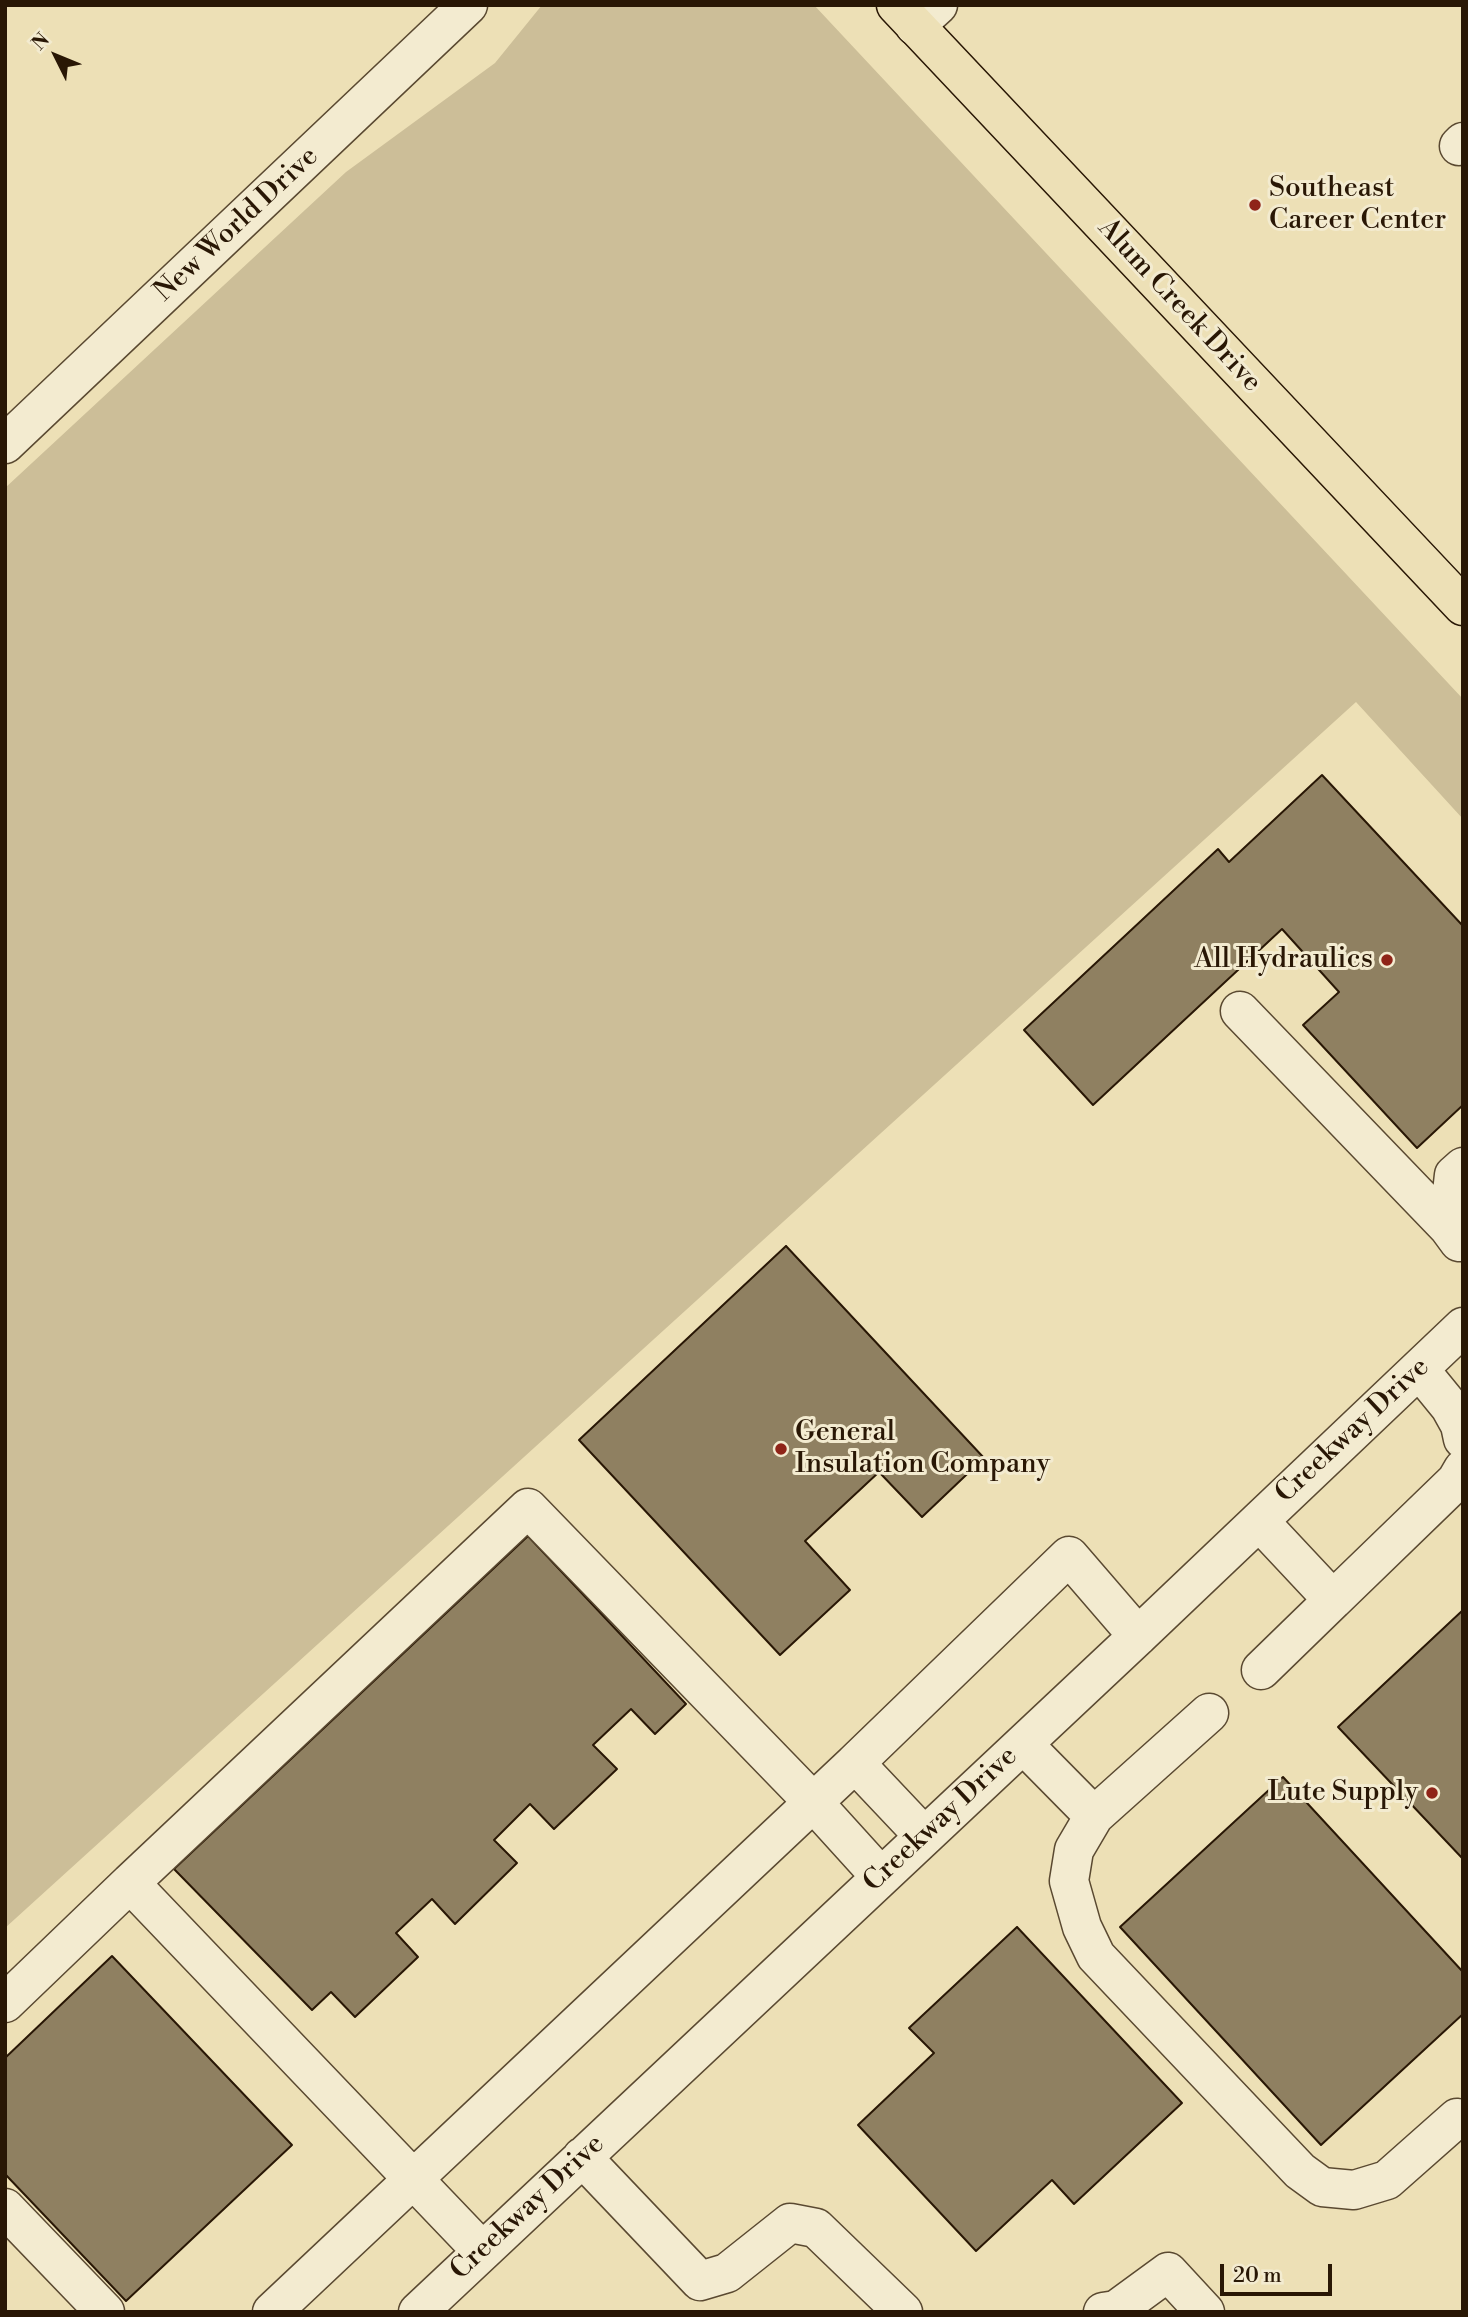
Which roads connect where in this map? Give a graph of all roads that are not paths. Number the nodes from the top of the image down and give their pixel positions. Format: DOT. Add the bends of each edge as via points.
graph roads {
  1 [pos="468,5"];
  2 [pos="916,12"];
  3 [pos="5,444"];
  4 [pos="1463,606"];
  5 [pos="1240,1011"];
  6 [pos="1463,1167"];
  7 [pos="1456,1237"];
  8 [pos="1463,1327"];
  9 [pos="1419,1369"];
  10 [pos="1463,1438"];
  11 [pos="1463,1469"];
  12 [pos="1259,1521"];
  13 [pos="1333,1600"];
  14 [pos="1138,1636"];
  15 [pos="1261,1670"];
  16 [pos="1209,1713"];
  17 [pos="1023,1744"];
  18 [pos="855,1763"];
  19 [pos="813,1802"];
  20 [pos="1094,1816"];
  21 [pos="924,1836"];
  22 [pos="881,1877"];
  23 [pos="130,1884"];
  24 [pos="5,2003"];
  25 [pos="1457,2118"];
  26 [pos="582,2157"];
  27 [pos="413,2179"];
  28 [pos="5,2208"];
  29 [pos="482,2251"];
  30 [pos="105,2312"];
  31 [pos="272,2312"];
  32 [pos="418,2312"];
  33 [pos="903,2312"];
  34 [pos="1103,2312"];
  35 [pos="1205,2312"];
  1 -- 3 [label="street, New World Drive"];
  2 -- 4 [label="main road, Alum Creek Drive"];
  5 -- 7 [label="street"];
  6 -- 7 [label="street" via="1454,1175"];
  8 -- 9 [label="street, Creekway Drive"];
  9 -- 10 [label="street" via="1450,1407"];
  9 -- 12 [label="street, Creekway Drive"];
  11 -- 13 [label="street"];
  12 -- 13 [label="street"];
  12 -- 14 [label="street, Creekway Drive"];
  13 -- 15 [label="street"];
  14 -- 17 [label="street, Creekway Drive"];
  14 -- 18 [label="street" via="1069,1556"];
  16 -- 20 [label="street"];
  17 -- 20 [label="street"];
  17 -- 21 [label="street, Creekway Drive"];
  18 -- 19 [label="street"];
  18 -- 21 [label="street"];
  19 -- 22 [label="street"];
  19 -- 23 [label="street" via="528,1508"];
  19 -- 27 [label="street"];
  20 -- 25 [label="street" via="1074,1850 1069,1881 1096,1956 1300,2171 1322,2187 1354,2190 1387,2180"];
  21 -- 22 [label="street, Creekway Drive"];
  22 -- 26 [label="street, Creekway Drive"];
  23 -- 24 [label="street"];
  23 -- 27 [label="street"];
  26 -- 29 [label="street, Creekway Drive"];
  26 -- 33 [label="street" via="700,2280 727,2273 790,2223 816,2228"];
  27 -- 29 [label="street"];
  27 -- 31 [label="street"];
  28 -- 30 [label="street"];
  29 -- 32 [label="street, Creekway Drive"];
  34 -- 35 [label="street" via="1116,2310 1168,2272"];
}
